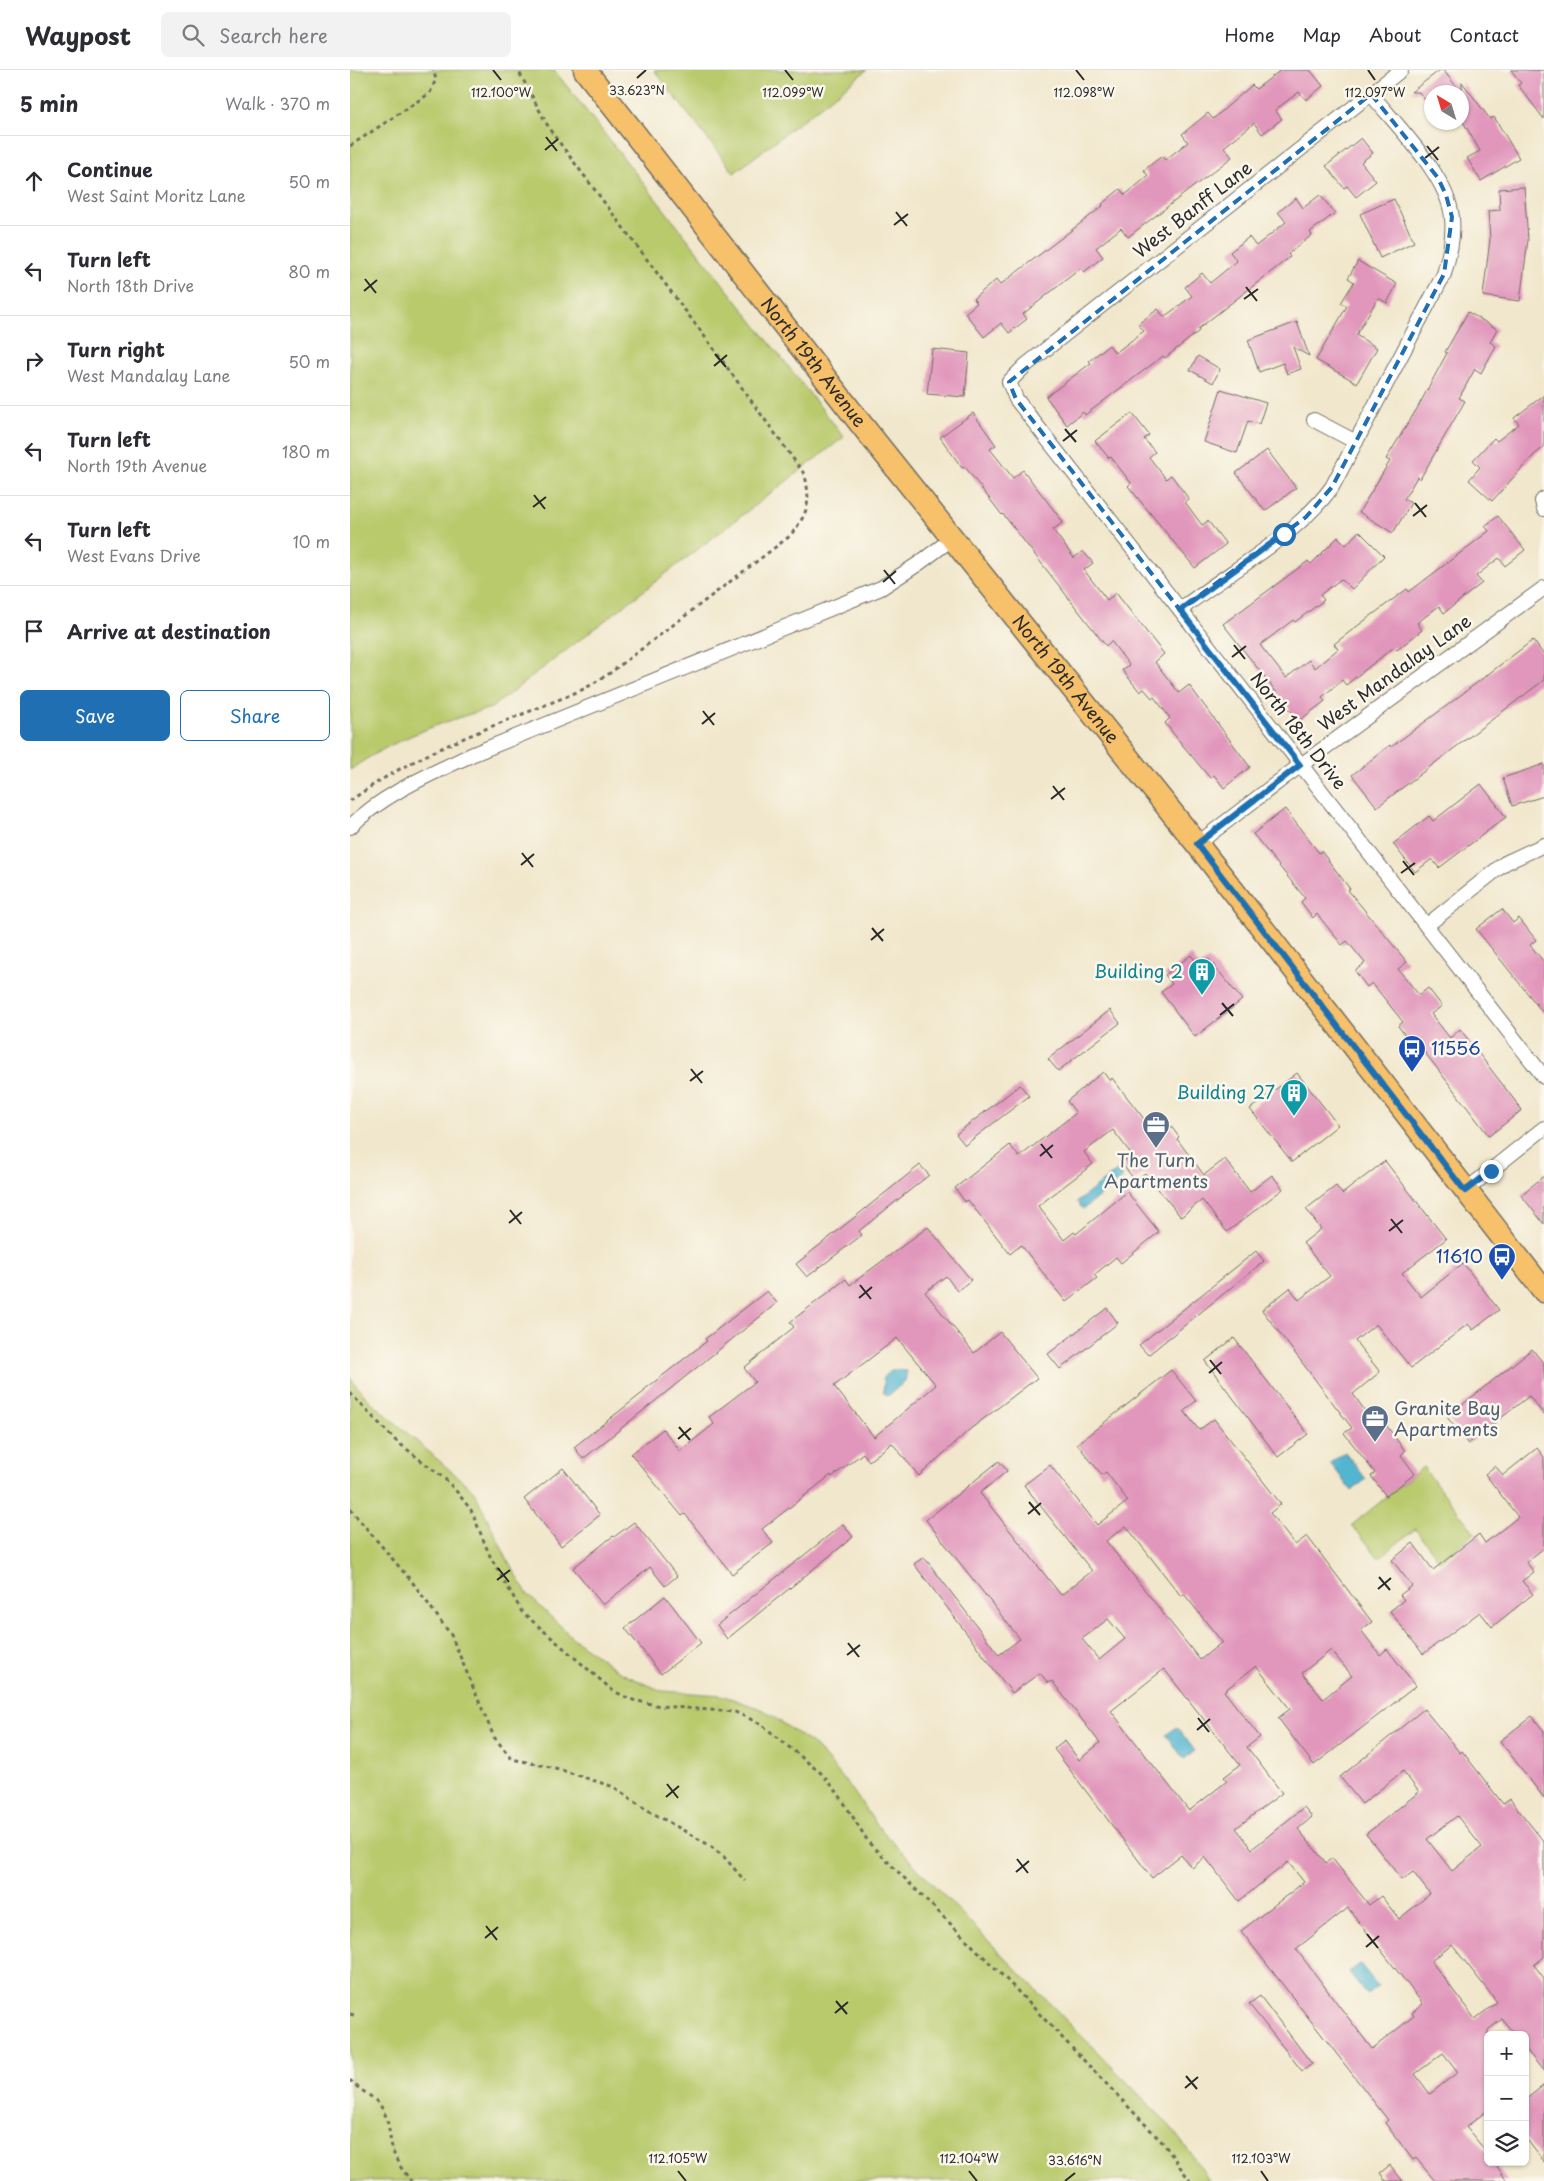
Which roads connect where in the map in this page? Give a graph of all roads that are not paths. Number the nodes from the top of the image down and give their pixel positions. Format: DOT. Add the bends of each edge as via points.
graph roads {
  1 [pos="584,70"];
  2 [pos="1401,70"];
  3 [pos="1371,94"];
  4 [pos="1009,382"];
  5 [pos="1314,420"];
  6 [pos="1356,442"];
  7 [pos="1544,499"];
  8 [pos="1544,509"];
  9 [pos="953,538"];
  10 [pos="1544,588"];
  11 [pos="1180,610"];
  12 [pos="1300,765"];
  13 [pos="350,827"];
  14 [pos="1197,844"];
  15 [pos="1544,845"];
  16 [pos="1426,926"];
  17 [pos="1544,1077"];
  18 [pos="1544,1128"];
  19 [pos="1465,1191"];
  20 [pos="1544,1291"];
  1 -- 9 [label="main road, North 19th Avenue"];
  2 -- 3 [label="street, West Banff Lane"];
  3 -- 4 [label="street, West Banff Lane" via="1026,365"];
  3 -- 6 [label="street" via="1438,178 1452,217 1451,246 1444,274"];
  4 -- 11 [label="street, North 18th Drive" via="1016,399"];
  5 -- 6 [label="street"];
  6 -- 11 [label="street" via="1332,487 1306,517"];
  7 -- 8 [label="street"];
  9 -- 13 [label="street" via="881,588 471,756 406,787 361,816"];
  9 -- 14 [label="main road, North 19th Avenue"];
  10 -- 12 [label="street, West Mandalay Lane"];
  11 -- 12 [label="street, North 18th Drive"];
  12 -- 14 [label="street, West Mandalay Lane"];
  12 -- 16 [label="street, North 18th Drive"];
  14 -- 19 [label="main road, North 19th Avenue"];
  15 -- 16 [label="street" via="1505,863"];
  16 -- 17 [label="street, North 18th Drive"];
  18 -- 19 [label="street"];
  19 -- 20 [label="main road, North 19th Avenue"];
}
